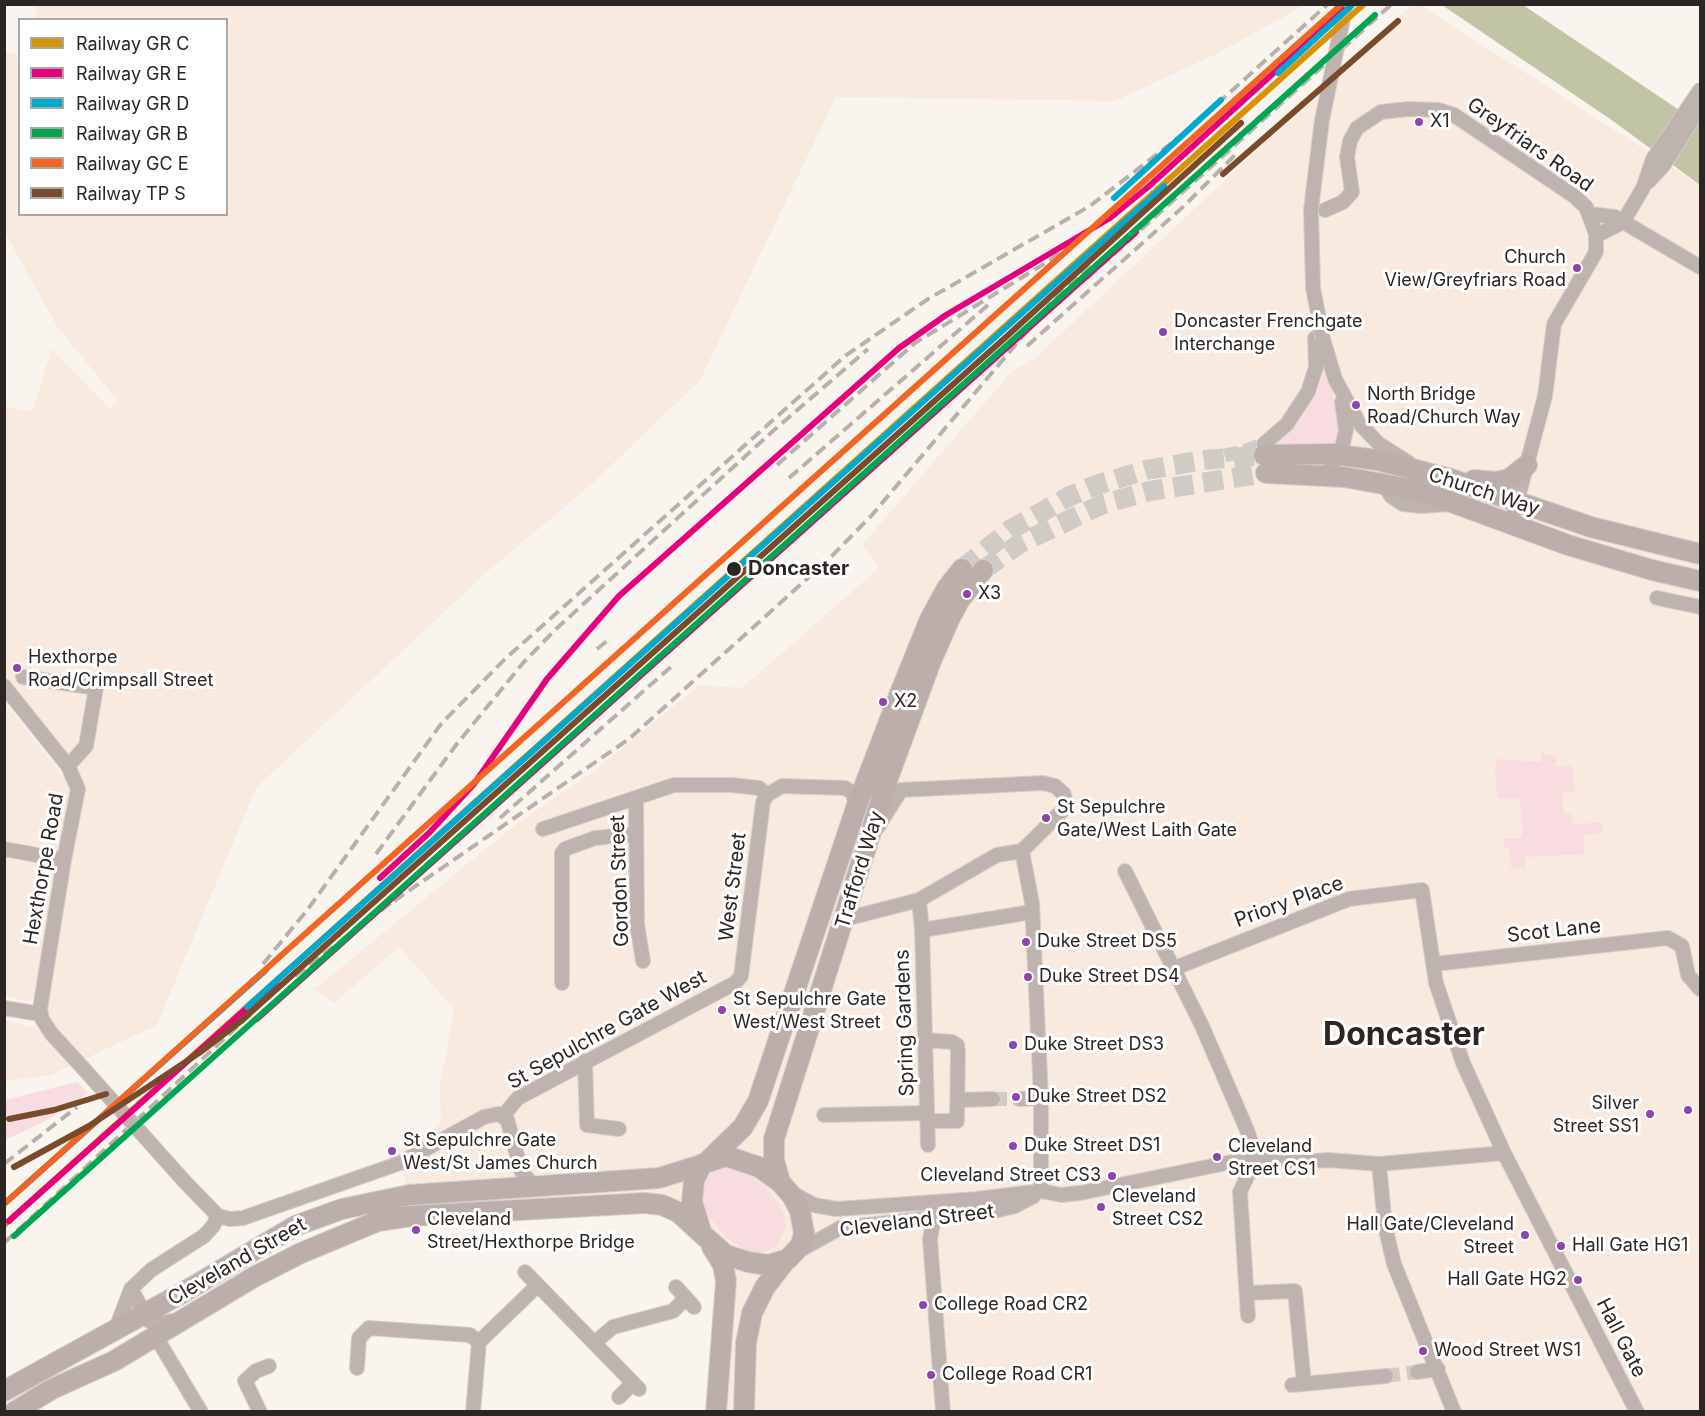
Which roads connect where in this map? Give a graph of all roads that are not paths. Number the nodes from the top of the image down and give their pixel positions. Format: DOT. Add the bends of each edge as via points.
graph roads {
  1 [pos="1340,4"];
  2 [pos="1346,4"];
  3 [pos="1701,90"];
  4 [pos="1695,110"];
  5 [pos="1325,210"];
  6 [pos="1623,222"];
  7 [pos="1593,225"];
  8 [pos="1701,267"];
  9 [pos="1319,339"];
  10 [pos="1335,380"];
  11 [pos="1339,455"];
  12 [pos="1265,457"];
  13 [pos="1527,465"];
  14 [pos="1326,475"];
  15 [pos="1442,477"];
  16 [pos="1516,502"];
  17 [pos="1511,524"];
  18 [pos="1701,554"];
  19 [pos="962,569"];
  20 [pos="983,570"];
  21 [pos="1701,581"];
  22 [pos="1658,598"];
  23 [pos="1701,607"];
  24 [pos="23,677"];
  25 [pos="4,686"];
  26 [pos="68,766"];
  27 [pos="767,795"];
  28 [pos="636,799"];
  29 [pos="856,808"];
  30 [pos="543,829"];
  31 [pos="636,834"];
  32 [pos="870,838"];
  33 [pos="4,849"];
  34 [pos="1022,851"];
  35 [pos="64,860"];
  36 [pos="1125,871"];
  37 [pos="1422,890"];
  38 [pos="919,900"];
  39 [pos="1032,912"];
  40 [pos="845,919"];
  41 [pos="922,930"];
  42 [pos="644,961"];
  43 [pos="1434,964"];
  44 [pos="1175,968"];
  45 [pos="562,983"];
  46 [pos="735,983"];
  47 [pos="1701,989"];
  48 [pos="4,1008"];
  49 [pos="41,1014"];
  50 [pos="924,1040"];
  51 [pos="585,1061"];
  52 [pos="1041,1098"];
  53 [pos="1020,1099"];
  54 [pos="958,1100"];
  55 [pos="993,1100"];
  56 [pos="824,1115"];
  57 [pos="503,1116"];
  58 [pos="928,1117"];
  59 [pos="619,1129"];
  60 [pos="928,1145"];
  61 [pos="1504,1153"];
  62 [pos="1256,1156"];
  63 [pos="706,1162"];
  64 [pos="1379,1164"];
  65 [pos="527,1183"];
  66 [pos="785,1186"];
  67 [pos="1041,1191"];
  68 [pos="955,1200"];
  69 [pos="510,1210"];
  70 [pos="218,1216"];
  71 [pos="936,1218"];
  72 [pos="911,1220"];
  73 [pos="705,1238"];
  74 [pos="930,1239"];
  75 [pos="790,1257"];
  76 [pos="525,1272"];
  77 [pos="538,1285"];
  78 [pos="676,1287"];
  79 [pos="131,1289"];
  80 [pos="1246,1293"];
  81 [pos="145,1314"];
  82 [pos="1248,1316"];
  83 [pos="184,1318"];
  84 [pos="115,1331"];
  85 [pos="156,1337"];
  86 [pos="479,1342"];
  87 [pos="594,1343"];
  88 [pos="269,1366"];
  89 [pos="357,1368"];
  90 [pos="1438,1369"];
  91 [pos="1417,1372"];
  92 [pos="1386,1376"];
  93 [pos="4,1391"];
  94 [pos="619,1397"];
  95 [pos="14,1412"];
  96 [pos="201,1412"];
  97 [pos="260,1412"];
  98 [pos="473,1412"];
  99 [pos="716,1412"];
  100 [pos="744,1412"];
  101 [pos="943,1412"];
  102 [pos="1454,1412"];
  103 [pos="1637,1412"];
  1 -- 9 [label="street, bridge" via="1307,178 1308,265"];
  2 -- 9 [label="street, bridge" via="1322,120 1311,209 1312,281"];
  3 -- 4 [label="street"];
  4 -- 6 [label="street" via="1658,162"];
  5 -- 7 [label="street, Greyfriars Road" via="1349,197 1352,187 1347,157 1350,141 1362,123 1381,112 1444,111 1574,196"];
  6 -- 7 [label="street"];
  6 -- 7 [label="street, Greyfriars Road" via="1607,215"];
  6 -- 8 [label="street, Greyfriars Road"];
  7 -- 13 [label="street" via="1594,256 1554,324 1545,396"];
  9 -- 10 [label="street"];
  9 -- 12 [label="street" via="1308,392"];
  10 -- 11 [label="street" via="1346,430"];
  10 -- 15 [label="street" via="1351,411 1372,438 1401,458"];
  11 -- 12 [label="highway, Church Way"];
  11 -- 14 [label="street"];
  11 -- 15 [label="highway, Church Way" via="1377,460"];
  12 -- 14 [label="highway"];
  13 -- 15 [label="highway" via="1509,479 1497,482"];
  13 -- 16 [label="street"];
  14 -- 17 [label="highway, Church Way" via="1383,483 1456,503"];
  15 -- 16 [label="highway, Church Way"];
  16 -- 17 [label="street"];
  16 -- 18 [label="highway, Church Way" via="1600,530"];
  17 -- 21 [label="highway, Church Way" via="1633,565"];
  19 -- 29 [label="highway, Trafford Way" via="930,619"];
  20 -- 32 [label="highway, Trafford Way" via="959,601 931,661"];
  22 -- 23 [label="street"];
  24 -- 26 [label="street" via="96,688 86,746"];
  25 -- 26 [label="street, Hexthorpe Road"];
  26 -- 35 [label="street, Hexthorpe Road" via="78,789"];
  27 -- 28 [label="street" via="759,788 732,785 675,785"];
  27 -- 29 [label="street" via="782,786 845,788 853,793"];
  27 -- 46 [label="street, West Street" via="763,802 743,969"];
  28 -- 30 [label="street"];
  28 -- 31 [label="street, Gordon Street"];
  29 -- 63 [label="highway, Trafford Way" via="758,1101 743,1127"];
  31 -- 42 [label="street, Gordon Street" via="637,924"];
  31 -- 45 [label="street" via="595,838 562,853"];
  32 -- 34 [label="street" via="901,790 1043,783 1055,786 1065,794 1066,807"];
  32 -- 40 [label="highway, Trafford Way"];
  33 -- 35 [label="street"];
  34 -- 38 [label="street" via="997,855"];
  34 -- 39 [label="street"];
  35 -- 49 [label="street, Hexthorpe Road"];
  36 -- 44 [label="street"];
  37 -- 43 [label="street, Hall Gate"];
  37 -- 44 [label="street, Priory Place" via="1349,899"];
  38 -- 40 [label="street"];
  38 -- 41 [label="street, Spring Gardens"];
  39 -- 41 [label="street"];
  39 -- 52 [label="street"];
  40 -- 66 [label="highway, Trafford Way" via="774,1139 774,1160"];
  41 -- 50 [label="street, Spring Gardens"];
  43 -- 47 [label="street, Scot Lane" via="1664,938 1683,948 1690,978"];
  43 -- 61 [label="street, Hall Gate" via="1446,1017"];
  44 -- 62 [label="street"];
  46 -- 51 [label="street, St Sepulchre Gate West"];
  48 -- 49 [label="street"];
  49 -- 70 [label="street, bridge" via="51,1033"];
  50 -- 54 [label="street" via="957,1045"];
  50 -- 58 [label="street, Spring Gardens"];
  51 -- 57 [label="street, St Sepulchre Gate West" via="518,1098"];
  51 -- 59 [label="street" via="587,1125"];
  52 -- 53 [label="street"];
  52 -- 67 [label="street"];
  54 -- 55 [label="street"];
  54 -- 58 [label="street" via="957,1121"];
  56 -- 58 [label="street"];
  57 -- 65 [label="street, St Sepulchre Gate West" via="511,1128"];
  57 -- 70 [label="street, St Sepulchre Gate West" via="484,1117 400,1163 243,1218"];
  58 -- 60 [label="street, Spring Gardens"];
  61 -- 64 [label="street, Cleveland Street"];
  61 -- 103 [label="street, Hall Gate"];
  62 -- 64 [label="street, Cleveland Street" via="1302,1162"];
  62 -- 67 [label="street, Cleveland Street" via="1080,1193"];
  62 -- 80 [label="street" via="1240,1192"];
  63 -- 65 [label="highway, Cleveland Street" via="658,1178"];
  63 -- 66 [label="highway" via="726,1156 739,1158"];
  63 -- 73 [label="highway" via="692,1195 697,1225"];
  64 -- 90 [label="street" via="1385,1226 1394,1264"];
  65 -- 69 [label="street" via="519,1204"];
  65 -- 81 [label="highway, Cleveland Street" via="409,1195 342,1209 296,1226"];
  66 -- 68 [label="street, Cleveland Street" via="810,1203 831,1209"];
  66 -- 75 [label="highway" via="798,1206 804,1227 802,1242"];
  67 -- 68 [label="street, Cleveland Street"];
  67 -- 71 [label="street, Cleveland Street" via="1005,1210"];
  68 -- 71 [label="street"];
  69 -- 73 [label="highway, Cleveland Street" via="651,1203 678,1212"];
  69 -- 83 [label="highway, Cleveland Street" via="411,1216 362,1226 255,1277"];
  70 -- 79 [label="street" via="204,1236 151,1270"];
  71 -- 72 [label="street, Cleveland Street"];
  71 -- 74 [label="street"];
  72 -- 74 [label="street" via="926,1227"];
  72 -- 75 [label="street, Cleveland Street" via="840,1227"];
  73 -- 75 [label="highway" via="726,1255 748,1262 768,1265"];
  73 -- 99 [label="highway" via="719,1256 726,1281"];
  74 -- 101 [label="street"];
  75 -- 100 [label="highway" via="765,1287 752,1313"];
  76 -- 77 [label="street"];
  77 -- 86 [label="street"];
  77 -- 87 [label="street"];
  78 -- 87 [label="street" via="690,1303 613,1327"];
  79 -- 81 [label="street"];
  79 -- 84 [label="street"];
  80 -- 82 [label="street"];
  80 -- 92 [label="street" via="1295,1291 1298,1384"];
  81 -- 83 [label="street" via="156,1324"];
  81 -- 84 [label="highway, Cleveland Street"];
  83 -- 85 [label="highway, Cleveland Street"];
  84 -- 93 [label="highway, Cleveland Street"];
  85 -- 95 [label="highway, Cleveland Street"];
  85 -- 96 [label="street"];
  86 -- 89 [label="street" via="470,1335 369,1328 359,1338"];
  86 -- 98 [label="street"];
  87 -- 94 [label="street" via="636,1386"];
  88 -- 97 [label="street" via="255,1371 245,1381"];
  90 -- 91 [label="street"];
  90 -- 102 [label="street"];
}
